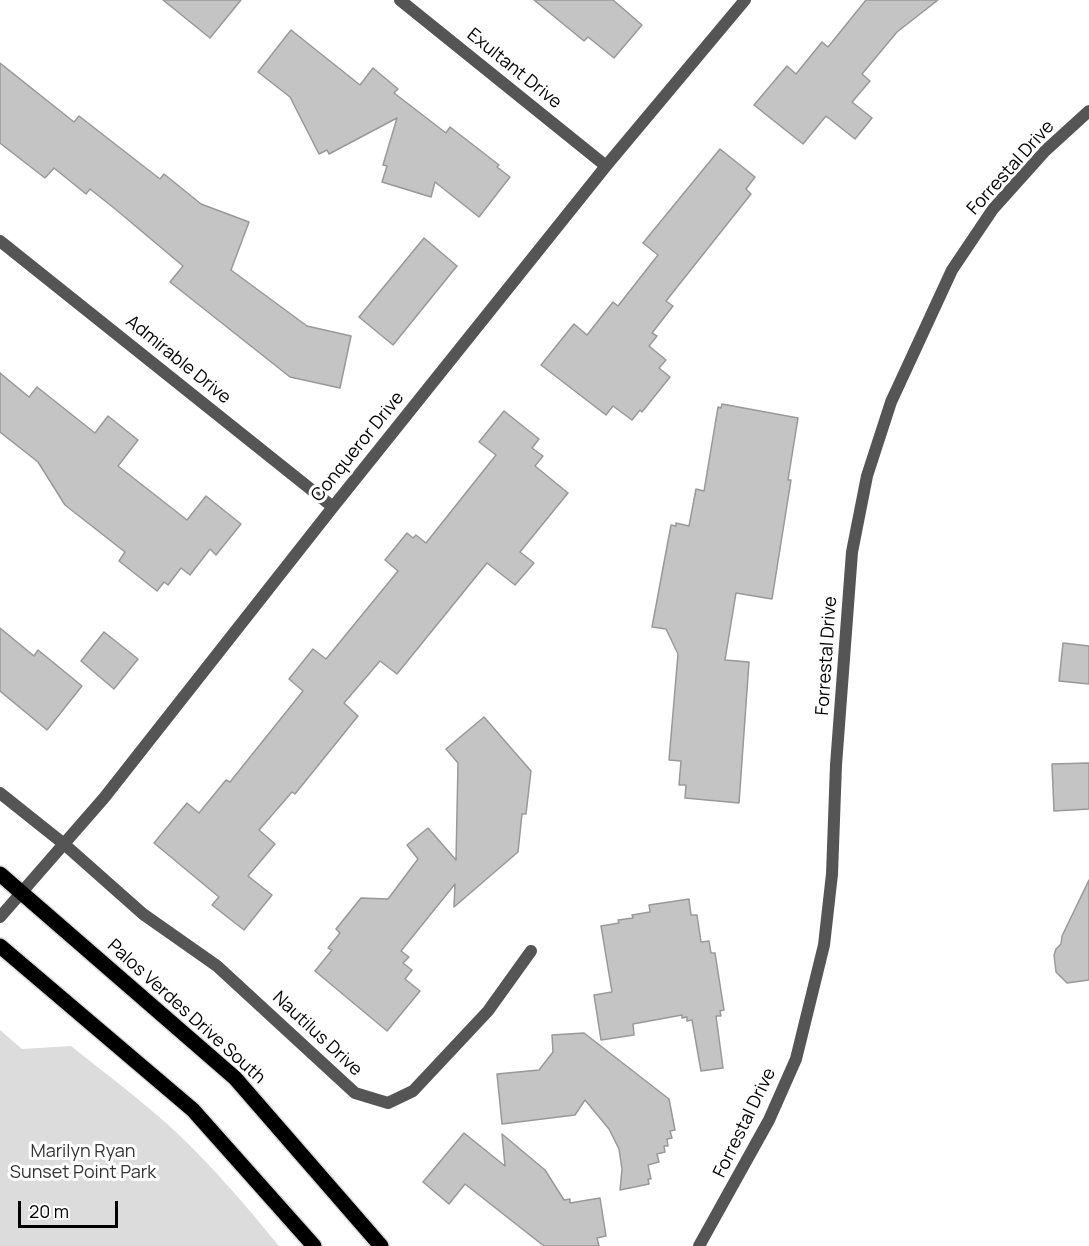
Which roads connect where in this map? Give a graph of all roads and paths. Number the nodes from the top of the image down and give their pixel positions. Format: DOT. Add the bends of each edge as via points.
graph roads {
  1 [pos="400,0"];
  2 [pos="745,0"];
  3 [pos="1089,111"];
  4 [pos="606,166"];
  5 [pos="0,241"];
  6 [pos="333,507"];
  7 [pos="0,793"];
  8 [pos="64,844"];
  9 [pos="0,874"];
  10 [pos="22,891"];
  11 [pos="0,917"];
  12 [pos="0,946"];
  13 [pos="531,951"];
  14 [pos="314,1246"];
  15 [pos="381,1246"];
  16 [pos="699,1246"];
  1 -- 4 [label="street, Exultant Drive"];
  2 -- 4 [label="street, Conqueror Drive"];
  3 -- 16 [label="street, Forrestal Drive" via="993,209 952,270 891,402 867,476 852,552 824,945 796,1059 769,1120"];
  4 -- 6 [label="street, Conqueror Drive"];
  5 -- 6 [label="street, Admirable Drive"];
  6 -- 8 [label="street, Conqueror Drive"];
  7 -- 8 [label="street, Nautilus Drive"];
  8 -- 10 [label="street, Conqueror Drive"];
  8 -- 13 [label="street, Nautilus Drive" via="143,914 217,966 355,1094 388,1103 421,1083 488,1011"];
  9 -- 10 [label="main road, Palos Verdes Drive South"];
  10 -- 11 [label="street, Conqueror Drive"];
  10 -- 15 [label="main road, Palos Verdes Drive South" via="235,1078"];
  12 -- 14 [label="main road" via="193,1110"];
}
